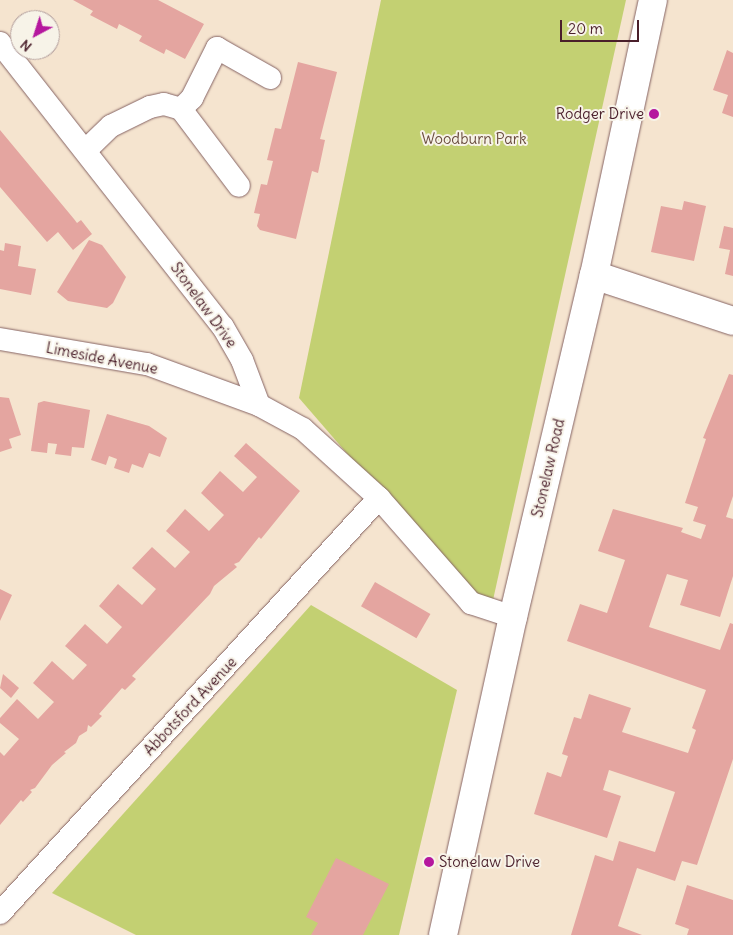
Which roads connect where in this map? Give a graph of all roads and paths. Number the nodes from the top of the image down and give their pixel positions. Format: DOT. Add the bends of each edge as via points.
graph roads {
  1 [pos="653,0"];
  2 [pos="0,43"];
  3 [pos="270,78"];
  4 [pos="181,109"];
  5 [pos="86,150"];
  6 [pos="239,186"];
  7 [pos="594,276"];
  8 [pos="733,321"];
  9 [pos="0,339"];
  10 [pos="259,405"];
  11 [pos="379,498"];
  12 [pos="513,617"];
  13 [pos="0,913"];
  14 [pos="443,935"];
  1 -- 7 [label="main road, Stonelaw Road"];
  2 -- 5 [label="street, Stonelaw Drive"];
  3 -- 4 [label="street" via="218,48 192,98"];
  4 -- 5 [label="street" via="164,104 150,107 111,126"];
  4 -- 6 [label="street"];
  5 -- 10 [label="street, Stonelaw Drive" via="223,327 242,360"];
  7 -- 8 [label="main road"];
  7 -- 12 [label="main road, Stonelaw Road"];
  9 -- 10 [label="street, Limeside Avenue" via="148,364"];
  10 -- 11 [label="street" via="303,429"];
  11 -- 12 [label="street" via="471,602"];
  11 -- 13 [label="street, Abbotsford Avenue"];
  12 -- 14 [label="main road, Stonelaw Road"];
}
